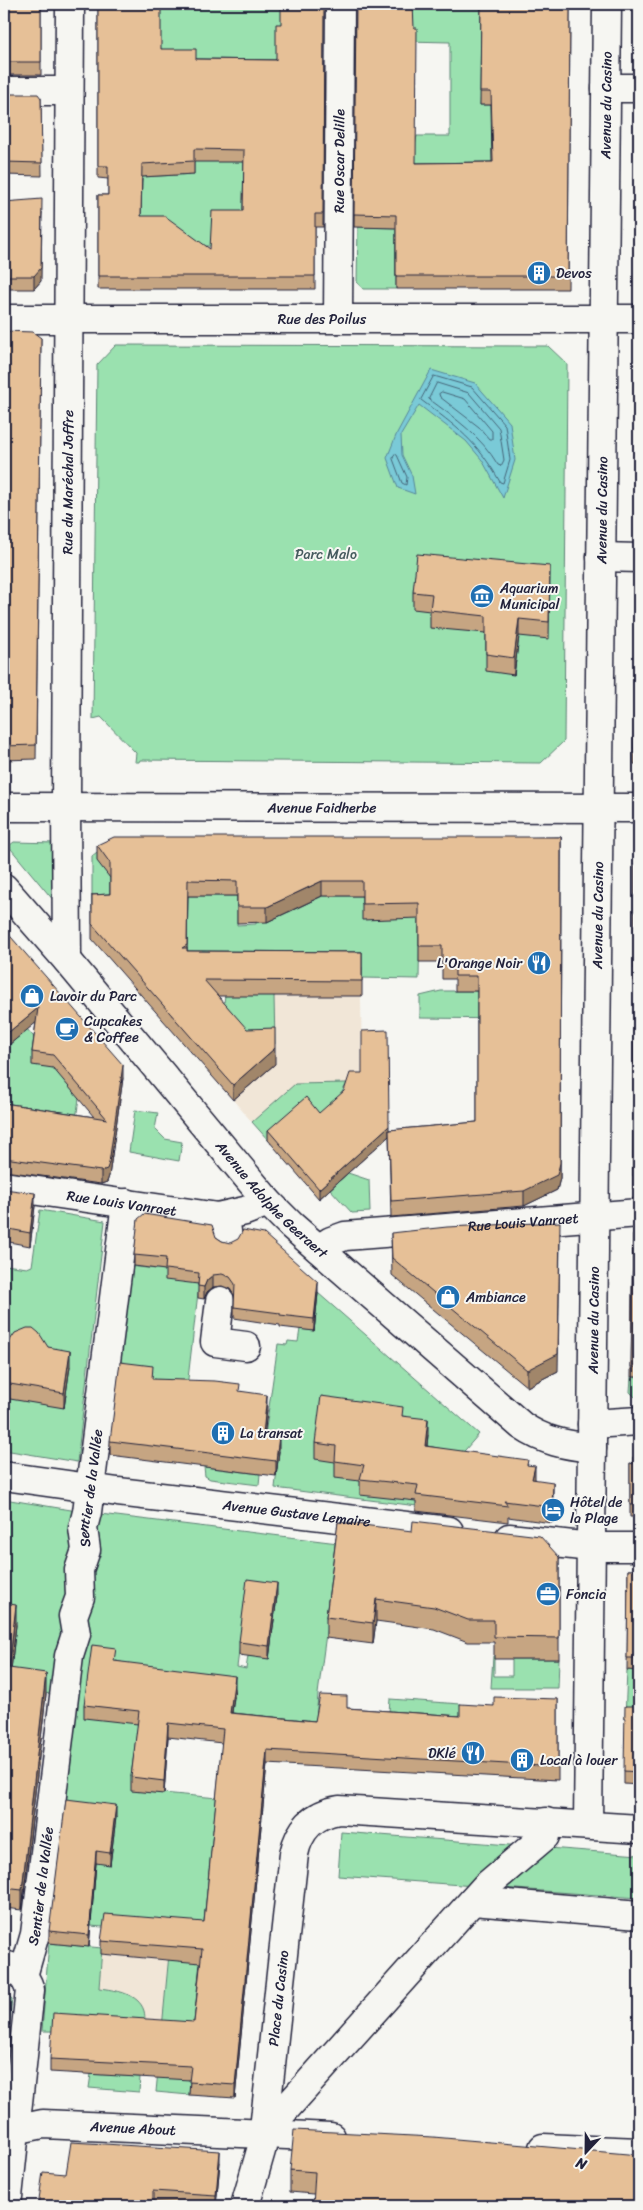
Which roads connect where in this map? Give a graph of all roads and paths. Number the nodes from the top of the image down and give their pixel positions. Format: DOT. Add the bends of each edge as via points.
graph roads {
  1 [pos="70,4"];
  2 [pos="340,4"];
  3 [pos="607,4"];
  4 [pos="606,88"];
  5 [pos="639,88"];
  6 [pos="4,91"];
  7 [pos="69,91"];
  8 [pos="68,318"];
  9 [pos="4,319"];
  10 [pos="338,319"];
  11 [pos="604,319"];
  12 [pos="639,319"];
  13 [pos="601,557"];
  14 [pos="639,558"];
  15 [pos="4,807"];
  16 [pos="66,807"];
  17 [pos="598,808"];
  18 [pos="639,808"];
  19 [pos="4,888"];
  20 [pos="67,960"];
  21 [pos="4,1186"];
  22 [pos="268,1202"];
  23 [pos="126,1203"];
  24 [pos="639,1213"];
  25 [pos="594,1216"];
  26 [pos="319,1249"];
  27 [pos="220,1301"];
  28 [pos="246,1346"];
  29 [pos="639,1421"];
  30 [pos="592,1436"];
  31 [pos="4,1476"];
  32 [pos="89,1488"];
  33 [pos="591,1547"];
  34 [pos="639,1547"];
  35 [pos="546,1822"];
  36 [pos="588,1825"];
  37 [pos="637,1835"];
  38 [pos="479,1894"];
  39 [pos="639,1915"];
  40 [pos="14,1970"];
  41 [pos="10,2130"];
  42 [pos="263,2134"];
  43 [pos="355,2138"];
  44 [pos="522,2147"];
  45 [pos="639,2152"];
  46 [pos="7,2206"];
  47 [pos="245,2206"];
  1 -- 7 [label="street, Rue du Maréchal Joffre"];
  2 -- 10 [label="street, Rue Oscar Delille"];
  3 -- 4 [label="street, Avenue du Casino"];
  4 -- 5 [label="street"];
  4 -- 11 [label="street, Avenue du Casino"];
  6 -- 7 [label="street"];
  7 -- 8 [label="street, Rue du Maréchal Joffre"];
  8 -- 9 [label="street, Rue des Poilus"];
  8 -- 10 [label="street, Rue des Poilus"];
  8 -- 16 [label="street, Rue du Maréchal Joffre"];
  10 -- 11 [label="street, Rue des Poilus"];
  11 -- 12 [label="street, Rue des Poilus"];
  11 -- 13 [label="street, Avenue du Casino"];
  13 -- 14 [label="street"];
  13 -- 17 [label="street, Avenue du Casino"];
  15 -- 16 [label="street, Avenue Faidherbe"];
  16 -- 17 [label="street, Avenue Faidherbe"];
  16 -- 20 [label="street, Rue du Maréchal Joffre"];
  17 -- 18 [label="street, Avenue Faidherbe"];
  17 -- 25 [label="street, Avenue du Casino"];
  19 -- 20 [label="street, Avenue Adolphe Geeraert"];
  20 -- 22 [label="street, Avenue Adolphe Geeraert"];
  21 -- 23 [label="street, Rue Louis Vanraet"];
  22 -- 23 [label="street, Rue Louis Vanraet" via="226,1228 210,1216"];
  22 -- 26 [label="street, Avenue Adolphe Geeraert"];
  23 -- 32 [label="street, Sentier de la Vallée"];
  24 -- 25 [label="street, Rue Louis Vanraet"];
  25 -- 26 [label="street, Rue Louis Vanraet" via="345,1236"];
  25 -- 30 [label="street, Avenue du Casino"];
  26 -- 30 [label="street, Avenue Adolphe Geeraert" via="522,1426 555,1442"];
  27 -- 28 [label="street" via="215,1342"];
  29 -- 30 [label="street, Avenue Adolphe Geeraert"];
  30 -- 33 [label="street, Avenue du Casino"];
  31 -- 32 [label="street, Avenue Gustave Lemaire"];
  32 -- 33 [label="street, Avenue Gustave Lemaire"];
  32 -- 40 [label="street, Sentier de la Vallée" via="83,1528 86,1550 78,1570 80,1597 73,1620 76,1634 70,1656 35,1934"];
  33 -- 34 [label="street, Avenue Gustave Lemaire"];
  33 -- 36 [label="street, Avenue du Casino"];
  35 -- 36 [label="street, Place du Casino"];
  35 -- 38 [label="street" via="544,1836"];
  35 -- 42 [label="street, Place du Casino" via="338,1810 320,1815 308,1824 294,1854"];
  36 -- 37 [label="street, Place du Casino"];
  38 -- 39 [label="street"];
  38 -- 42 [label="street"];
  40 -- 41 [label="street" via="30,1990"];
  41 -- 42 [label="street, Avenue About" via="43,2124"];
  41 -- 46 [label="street"];
  42 -- 43 [label="street"];
  42 -- 47 [label="street, Place du Casino"];
  44 -- 45 [label="street"];
}
